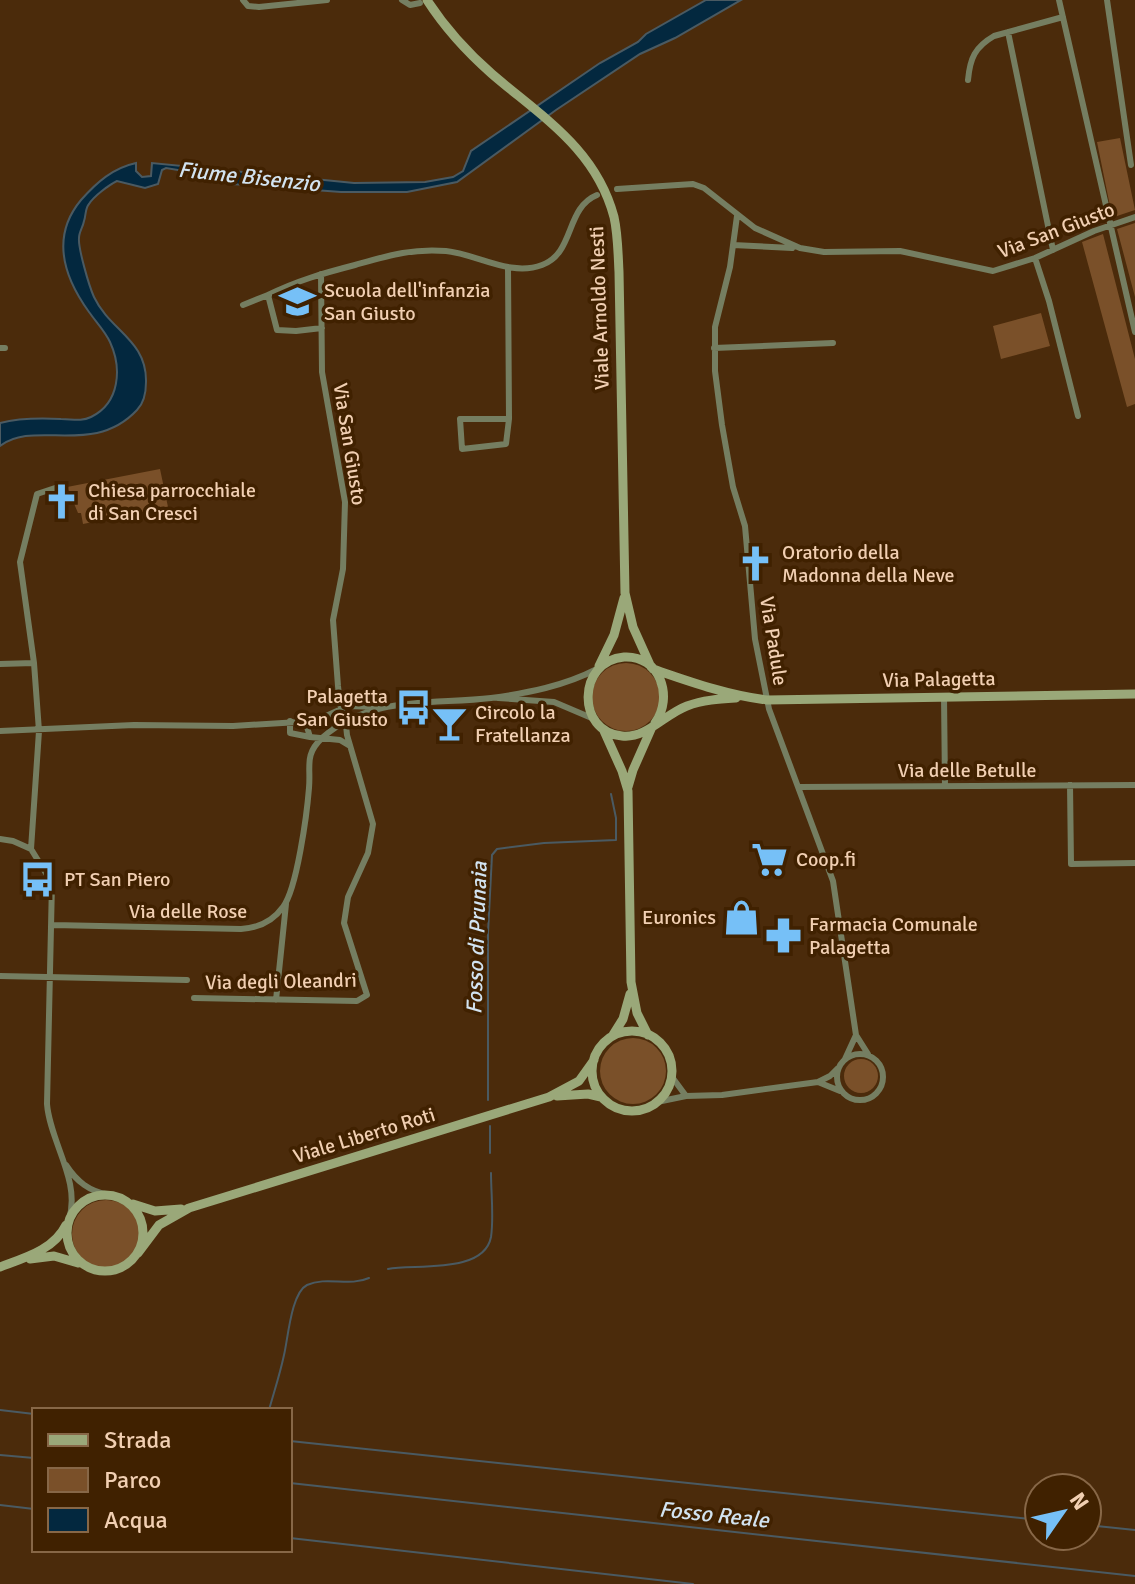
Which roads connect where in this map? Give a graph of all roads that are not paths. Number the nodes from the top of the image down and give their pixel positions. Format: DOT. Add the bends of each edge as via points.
graph roads {
  1 [pos="243,0"];
  2 [pos="327,0"];
  3 [pos="402,0"];
  4 [pos="1059,0"];
  5 [pos="1107,0"];
  6 [pos="424,2"];
  7 [pos="1063,17"];
  8 [pos="1008,32"];
  9 [pos="968,80"];
  10 [pos="1131,141"];
  11 [pos="1131,165"];
  12 [pos="617,189"];
  13 [pos="597,195"];
  14 [pos="737,216"];
  15 [pos="1135,217"];
  16 [pos="1109,225"];
  17 [pos="733,245"];
  18 [pos="800,248"];
  19 [pos="1053,250"];
  20 [pos="1035,258"];
  21 [pos="508,267"];
  22 [pos="321,274"];
  23 [pos="268,295"];
  24 [pos="243,305"];
  25 [pos="1132,310"];
  26 [pos="322,328"];
  27 [pos="1135,332"];
  28 [pos="833,343"];
  29 [pos="714,348"];
  30 [pos="1078,416"];
  31 [pos="509,419"];
  32 [pos="64,485"];
  33 [pos="625,593"];
  34 [pos="34,663"];
  35 [pos="0,664"];
  36 [pos="652,668"];
  37 [pos="597,669"];
  38 [pos="1135,694"];
  39 [pos="944,696"];
  40 [pos="743,697"];
  41 [pos="491,698"];
  42 [pos="767,700"];
  43 [pos="381,707"];
  44 [pos="342,708"];
  45 [pos="594,719"];
  46 [pos="346,720"];
  47 [pos="290,721"];
  48 [pos="312,721"];
  49 [pos="654,724"];
  50 [pos="602,728"];
  51 [pos="0,731"];
  52 [pos="39,731"];
  53 [pos="310,737"];
  54 [pos="322,738"];
  55 [pos="350,746"];
  56 [pos="1070,785"];
  57 [pos="1135,785"];
  58 [pos="945,786"];
  59 [pos="800,787"];
  60 [pos="628,791"];
  61 [pos="0,839"];
  62 [pos="31,849"];
  63 [pos="1135,863"];
  64 [pos="286,904"];
  65 [pos="53,925"];
  66 [pos="0,976"];
  67 [pos="51,977"];
  68 [pos="187,980"];
  69 [pos="631,982"];
  70 [pos="367,995"];
  71 [pos="194,998"];
  72 [pos="276,1000"];
  73 [pos="648,1035"];
  74 [pos="856,1035"];
  75 [pos="609,1039"];
  76 [pos="870,1056"];
  77 [pos="594,1060"];
  78 [pos="842,1062"];
  79 [pos="672,1077"];
  80 [pos="818,1082"];
  81 [pos="842,1092"];
  82 [pos="686,1096"];
  83 [pos="549,1097"];
  84 [pos="604,1098"];
  85 [pos="657,1102"];
  86 [pos="58,1151"];
  87 [pos="114,1196"];
  88 [pos="189,1208"];
  89 [pos="69,1219"];
  90 [pos="138,1253"];
  91 [pos="15,1261"];
  92 [pos="0,1267"];
  93 [pos="88,1267"];
  1 -- 2 [label="street" via="259,7"];
  3 -- 6 [label="street" via="414,6"];
  4 -- 7 [label="street"];
  5 -- 10 [label="street"];
  6 -- 33 [label="street, Viale Arnoldo Nesti" via="483,66 575,144 611,208 619,272"];
  7 -- 8 [label="street"];
  7 -- 16 [label="street"];
  8 -- 9 [label="street" via="977,48"];
  8 -- 19 [label="street"];
  10 -- 11 [label="street"];
  12 -- 14 [label="street, Via San Giusto" via="693,184"];
  13 -- 21 [label="street" via="580,206 565,243 548,262"];
  14 -- 17 [label="street, Via Padule"];
  14 -- 18 [label="street, Via San Giusto"];
  15 -- 16 [label="street, Via San Giusto"];
  16 -- 19 [label="street, Via San Giusto"];
  16 -- 25 [label="street"];
  17 -- 18 [label="street, Via San Giusto"];
  17 -- 29 [label="street, Via Padule"];
  18 -- 20 [label="street, Via San Giusto" via="900,251 993,271"];
  19 -- 20 [label="street, Via San Giusto"];
  20 -- 30 [label="street"];
  21 -- 22 [label="street" via="465,254 408,250"];
  21 -- 31 [label="street"];
  22 -- 23 [label="street"];
  22 -- 26 [label="street, Via San Giusto"];
  23 -- 24 [label="street"];
  23 -- 26 [label="street" via="277,330"];
  25 -- 27 [label="street"];
  26 -- 44 [label="street, Via San Giusto" via="322,372 345,502 343,569 333,620"];
  28 -- 29 [label="street"];
  29 -- 42 [label="street, Via Padule" via="722,425 745,526 755,639"];
  31 -- 31 [label="street" via="506,444 462,449 460,419"];
  32 -- 34 [label="street" via="37,494 22,550"];
  33 -- 36 [label="street, Viale Arnoldo Nesti"];
  33 -- 37 [label="street, Viale Arnoldo Nesti" via="614,635"];
  34 -- 35 [label="street"];
  34 -- 52 [label="street"];
  36 -- 37 [label="street, Via Palagetta" via="628,657"];
  36 -- 40 [label="street, Via Palagetta"];
  36 -- 49 [label="street" via="665,695"];
  37 -- 41 [label="street, Via Palagetta" via="566,683"];
  37 -- 45 [label="street" via="587,693"];
  38 -- 39 [label="street, Via Palagetta"];
  39 -- 42 [label="street, Via Palagetta"];
  39 -- 58 [label="street"];
  40 -- 42 [label="street, Via Palagetta"];
  40 -- 49 [label="street, Via Palagetta" via="689,705"];
  41 -- 43 [label="street, Via Palagetta"];
  41 -- 45 [label="street, Via Palagetta" via="554,702"];
  42 -- 59 [label="street, Via Padule"];
  43 -- 44 [label="street, Via Palagetta"];
  43 -- 46 [label="street, Via Palagetta"];
  44 -- 46 [label="street, Via San Giusto"];
  44 -- 48 [label="street"];
  45 -- 50 [label="street, Via Palagetta"];
  46 -- 54 [label="street"];
  46 -- 55 [label="street, Via San Giusto"];
  47 -- 48 [label="street"];
  47 -- 52 [label="street"];
  47 -- 53 [label="street" via="290,733"];
  48 -- 53 [label="street" via="307,727"];
  49 -- 50 [label="street, Via Palagetta" via="628,737"];
  49 -- 60 [label="street"];
  50 -- 60 [label="street"];
  51 -- 52 [label="street"];
  52 -- 62 [label="street"];
  53 -- 54 [label="street"];
  54 -- 55 [label="street"];
  54 -- 64 [label="street" via="309,757 304,828"];
  55 -- 70 [label="street, Via San Giusto" via="373,830 344,923"];
  56 -- 57 [label="street, Via delle Betulle"];
  56 -- 58 [label="street, Via delle Betulle"];
  56 -- 63 [label="street" via="1071,864"];
  58 -- 59 [label="street, Via delle Betulle"];
  59 -- 74 [label="street, Via Padule" via="833,881"];
  60 -- 69 [label="street"];
  61 -- 62 [label="street"];
  62 -- 65 [label="street" via="52,883"];
  64 -- 65 [label="street, Via delle Rose" via="252,928"];
  64 -- 72 [label="street"];
  65 -- 67 [label="street"];
  66 -- 67 [label="street"];
  67 -- 68 [label="street"];
  67 -- 86 [label="street" via="47,1104"];
  69 -- 73 [label="street"];
  69 -- 75 [label="street" via="623,1019"];
  70 -- 72 [label="street, Via degli Oleandri" via="357,1001"];
  71 -- 72 [label="street, Via degli Oleandri"];
  73 -- 75 [label="street" via="627,1032"];
  73 -- 79 [label="street" via="667,1052"];
  74 -- 76 [label="street"];
  74 -- 78 [label="street"];
  75 -- 77 [label="street"];
  76 -- 78 [label="street" via="857,1054"];
  76 -- 81 [label="street" via="883,1072 878,1092 860,1100"];
  77 -- 83 [label="street, Viale Liberto Roti" via="579,1081"];
  77 -- 84 [label="street" via="594,1081"];
  78 -- 80 [label="street"];
  78 -- 81 [label="street" via="837,1079"];
  79 -- 82 [label="street"];
  79 -- 85 [label="street"];
  80 -- 81 [label="street"];
  80 -- 82 [label="street"];
  82 -- 85 [label="street"];
  83 -- 84 [label="street, Viale Liberto Roti"];
  83 -- 88 [label="street, Viale Liberto Roti"];
  84 -- 85 [label="street" via="629,1111"];
  86 -- 87 [label="street" via="80,1183"];
  86 -- 89 [label="street" via="73,1195"];
  87 -- 88 [label="street, Viale Liberto Roti" via="155,1211"];
  87 -- 89 [label="street, Viale Liberto Roti" via="84,1201"];
  87 -- 90 [label="street" via="133,1207 143,1227"];
  88 -- 90 [label="street, Viale Liberto Roti" via="159,1225"];
  89 -- 91 [label="street, Viale Liberto Roti" via="53,1243"];
  89 -- 93 [label="street" via="68,1243"];
  90 -- 93 [label="street, Viale Liberto Roti" via="124,1267 110,1271"];
  91 -- 92 [label="street, Viale Liberto Roti"];
  91 -- 93 [label="street, Viale Liberto Roti" via="54,1256"];
}
